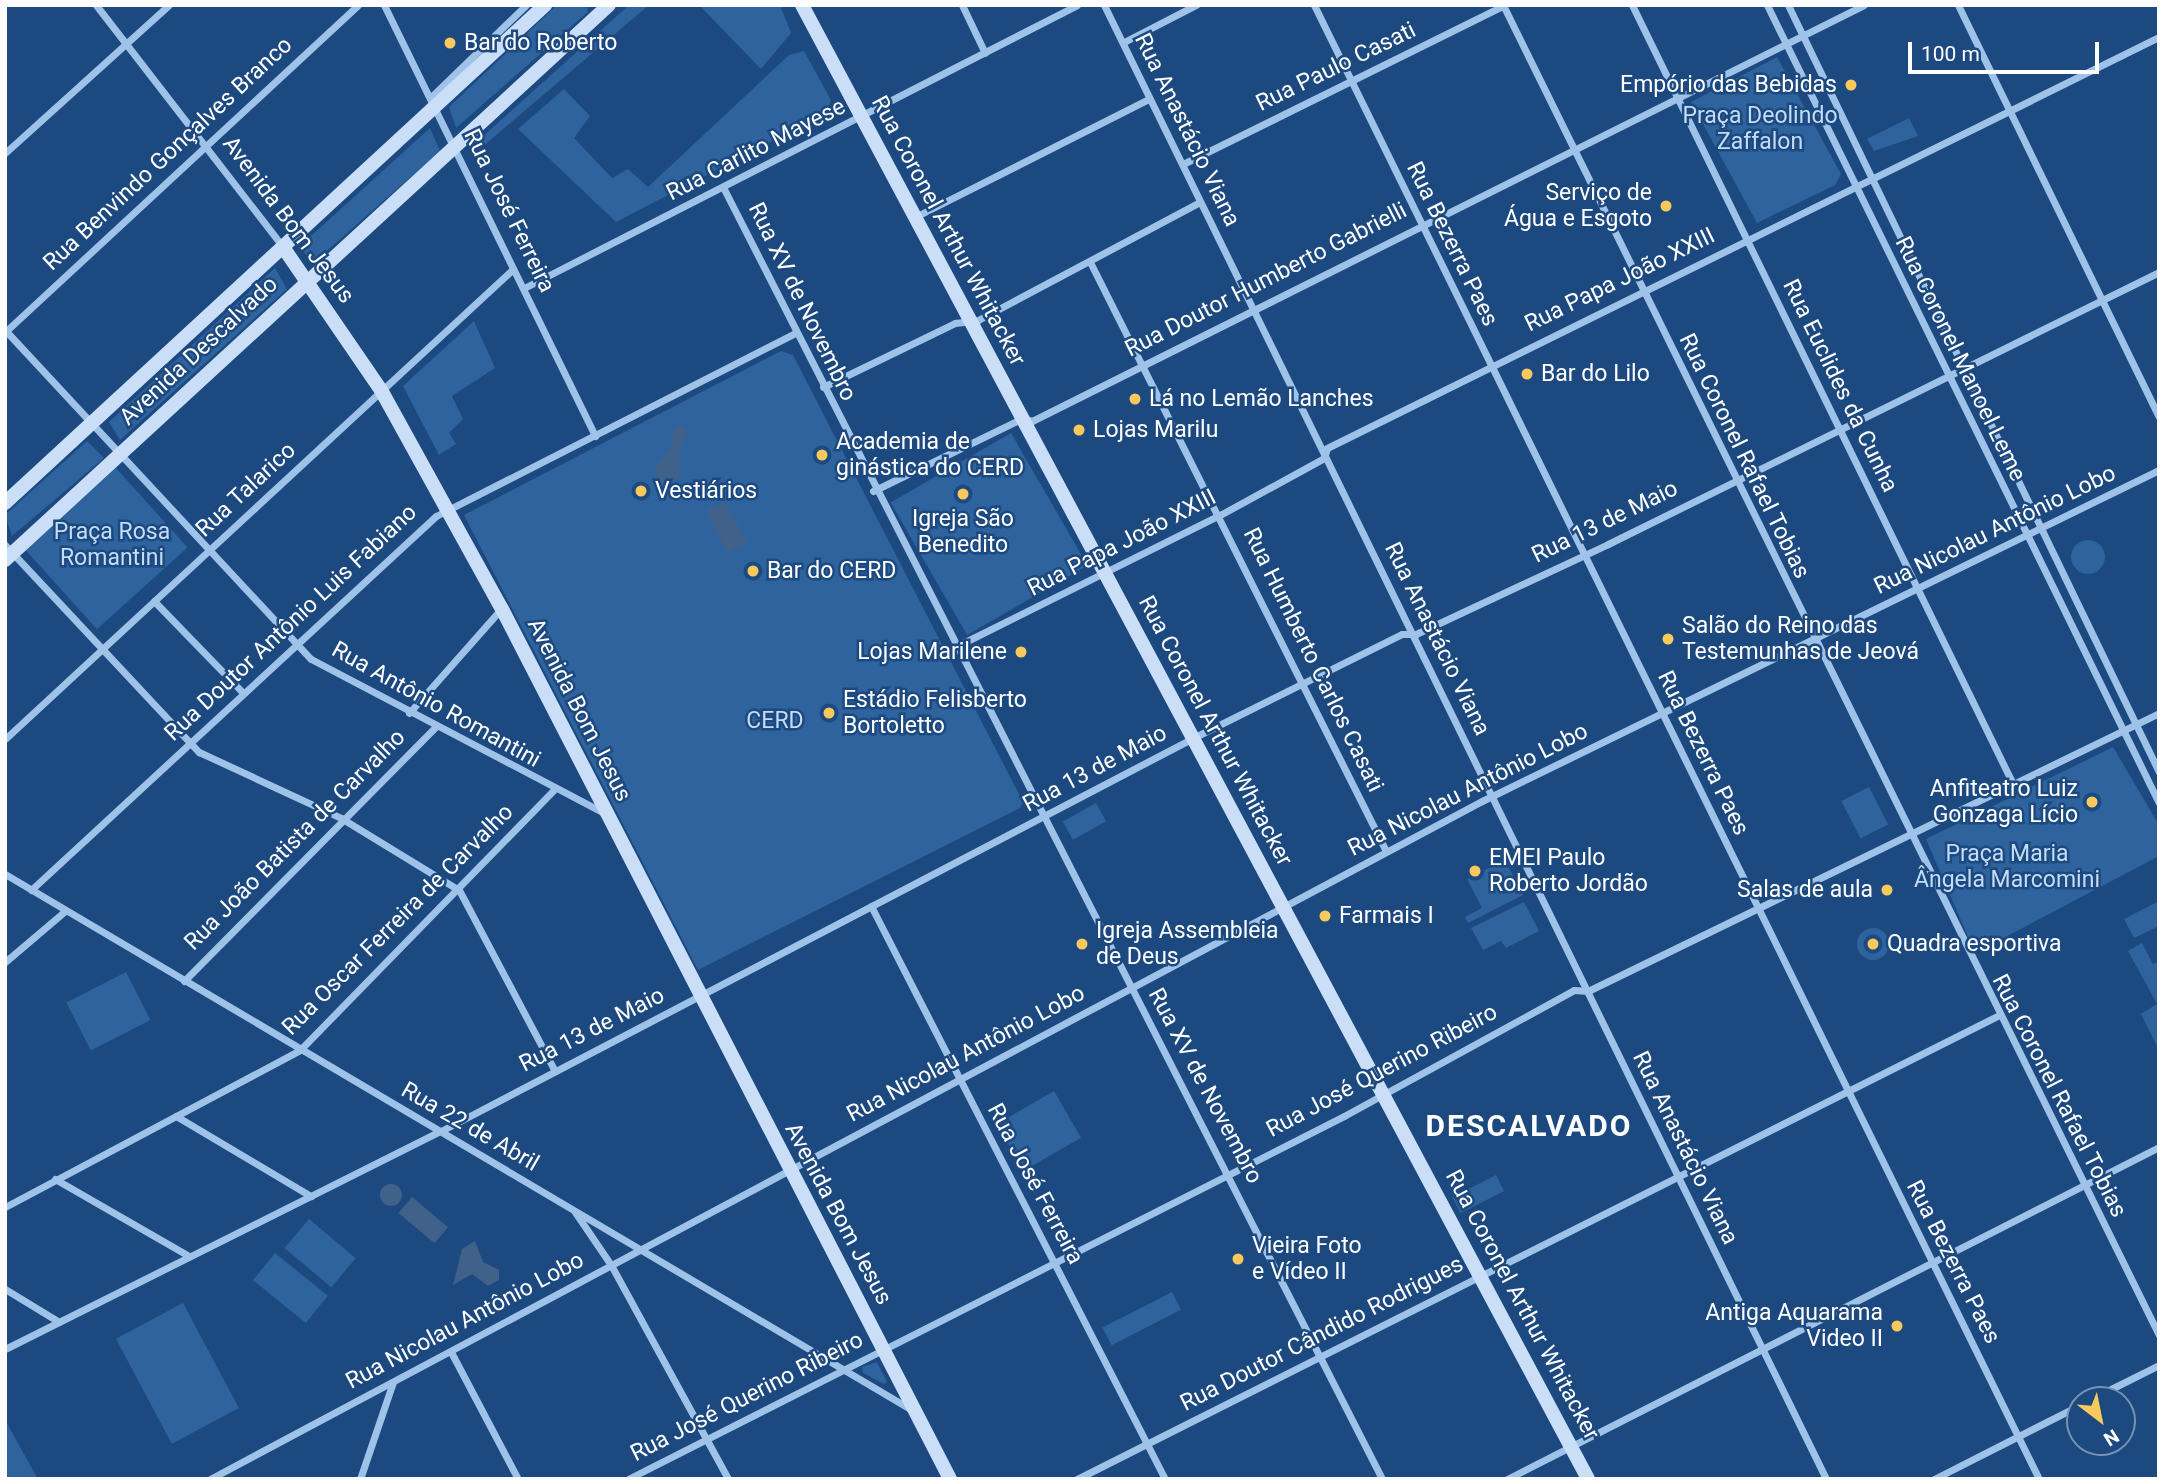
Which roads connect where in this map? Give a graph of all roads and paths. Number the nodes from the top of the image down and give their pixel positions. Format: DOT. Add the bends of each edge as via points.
graph roads {
  1 [pos="96,5"];
  2 [pos="169,5"];
  3 [pos="359,5"];
  4 [pos="384,5"];
  5 [pos="526,5"];
  6 [pos="545,5"];
  7 [pos="802,5"];
  8 [pos="962,5"];
  9 [pos="1077,5"];
  10 [pos="1104,5"];
  11 [pos="1196,5"];
  12 [pos="1314,5"];
  13 [pos="1632,5"];
  14 [pos="1767,5"];
  15 [pos="1788,5"];
  16 [pos="1864,5"];
  17 [pos="1958,5"];
  18 [pos="1504,6"];
  19 [pos="602,8"];
  20 [pos="1803,35"];
  21 [pos="2159,37"];
  22 [pos="125,41"];
  23 [pos="1124,42"];
  24 [pos="1785,44"];
  25 [pos="985,53"];
  26 [pos="1352,81"];
  27 [pos="1678,98"];
  28 [pos="1149,100"];
  29 [pos="434,104"];
  30 [pos="2009,111"];
  31 [pos="861,118"];
  32 [pos="203,144"];
  33 [pos="456,146"];
  34 [pos="1573,149"];
  35 [pos="5,153"];
  36 [pos="1182,164"];
  37 [pos="1873,176"];
  38 [pos="1855,184"];
  39 [pos="724,188"];
  40 [pos="1200,202"];
  41 [pos="914,218"];
  42 [pos="1421,224"];
  43 [pos="1748,239"];
  44 [pos="283,247"];
  45 [pos="1090,262"];
  46 [pos="513,269"];
  47 [pos="2159,272"];
  48 [pos="308,281"];
  49 [pos="526,287"];
  50 [pos="1641,290"];
  51 [pos="2101,303"];
  52 [pos="1252,306"];
  53 [pos="968,318"];
  54 [pos="6,331"];
  55 [pos="795,333"];
  56 [pos="1143,362"];
  57 [pos="1490,366"];
  58 [pos="1963,368"];
  59 [pos="1946,376"];
  60 [pos="823,387"];
  61 [pos="381,390"];
  62 [pos="2159,417"];
  63 [pos="1023,418"];
  64 [pos="91,425"];
  65 [pos="1839,429"];
  66 [pos="595,436"];
  67 [pos="119,456"];
  68 [pos="1324,458"];
  69 [pos="2159,470"];
  70 [pos="1734,481"];
  71 [pos="873,491"];
  72 [pos="5,503"];
  73 [pos="448,510"];
  74 [pos="1220,515"];
  75 [pos="2039,528"];
  76 [pos="2025,536"];
  77 [pos="208,551"];
  78 [pos="8,552"];
  79 [pos="1583,555"];
  80 [pos="1106,576"];
  81 [pos="1917,590"];
  82 [pos="154,601"];
  83 [pos="502,609"];
  84 [pos="1416,634"];
  85 [pos="1814,641"];
  86 [pos="295,644"];
  87 [pos="959,645"];
  88 [pos="102,651"];
  89 [pos="1303,683"];
  90 [pos="243,692"];
  91 [pos="409,713"];
  92 [pos="2159,713"];
  93 [pos="1663,714"];
  94 [pos="2135,725"];
  95 [pos="434,727"];
  96 [pos="2122,732"];
  97 [pos="1193,738"];
  98 [pos="5,739"];
  99 [pos="190,741"];
  100 [pos="2159,772"];
  101 [pos="2013,784"];
  102 [pos="553,791"];
  103 [pos="1491,799"];
  104 [pos="2159,803"];
  105 [pos="607,814"];
  106 [pos="1045,817"];
  107 [pos="341,818"];
  108 [pos="1909,835"];
  109 [pos="1386,851"];
  110 [pos="5,874"];
  111 [pos="31,890"];
  112 [pos="459,890"];
  113 [pos="871,906"];
  114 [pos="1282,906"];
  115 [pos="1758,910"];
  116 [pos="65,911"];
  117 [pos="5,962"];
  118 [pos="184,981"];
  119 [pos="1132,988"];
  120 [pos="1588,991"];
  121 [pos="700,997"];
  122 [pos="1997,1016"];
  123 [pos="300,1050"];
  124 [pos="555,1071"];
  125 [pos="958,1080"];
  126 [pos="1846,1091"];
  127 [pos="1384,1094"];
  128 [pos="176,1116"];
  129 [pos="441,1131"];
  130 [pos="2159,1147"];
  131 [pos="788,1170"];
  132 [pos="1229,1171"];
  133 [pos="1676,1177"];
  134 [pos="55,1179"];
  135 [pos="2082,1186"];
  136 [pos="312,1196"];
  137 [pos="5,1207"];
  138 [pos="573,1209"];
  139 [pos="642,1248"];
  140 [pos="189,1256"];
  141 [pos="1054,1261"];
  142 [pos="1932,1264"];
  143 [pos="611,1265"];
  144 [pos="1480,1276"];
  145 [pos="5,1289"];
  146 [pos="59,1322"];
  147 [pos="2159,1335"];
  148 [pos="1764,1348"];
  149 [pos="5,1349"];
  150 [pos="883,1349"];
  151 [pos="451,1352"];
  152 [pos="1321,1356"];
  153 [pos="2159,1365"];
  154 [pos="844,1370"];
  155 [pos="393,1381"];
  156 [pos="2118,1386"];
  157 [pos="916,1412"];
  158 [pos="2066,1412"];
  159 [pos="2018,1436"];
  160 [pos="707,1441"];
  161 [pos="1147,1443"];
  162 [pos="1570,1446"];
  163 [pos="210,1479"];
  164 [pos="360,1479"];
  165 [pos="518,1479"];
  166 [pos="628,1479"];
  167 [pos="728,1479"];
  168 [pos="950,1479"];
  169 [pos="1077,1479"];
  170 [pos="1165,1479"];
  171 [pos="1382,1479"];
  172 [pos="1507,1479"];
  173 [pos="1588,1479"];
  174 [pos="1826,1479"];
  175 [pos="1934,1479"];
  176 [pos="2039,1479"];
  1 -- 22 [label="street, Avenida Bom Jesus"];
  2 -- 22 [label="street"];
  3 -- 32 [label="street, Rua Benvindo Gonçalves Branco"];
  4 -- 29 [label="street, Rua José Ferreira"];
  5 -- 29 [label="street"];
  6 -- 29 [label="street, Avenida Descalvado"];
  7 -- 31 [label="street, Rua Coronel Arthur Whitacker"];
  8 -- 25 [label="street"];
  9 -- 25 [label="street, Rua Carlito Mayese"];
  10 -- 23 [label="street, Rua Anastácio Viana"];
  11 -- 23 [label="street"];
  12 -- 26 [label="street, Rua Bezerra Paes"];
  13 -- 27 [label="street, Rua Euclides da Cunha"];
  14 -- 24 [label="street, Rua Coronel Manoel Leme"];
  15 -- 20 [label="street, Rua Coronel Manoel Leme"];
  16 -- 20 [label="street, Rua Doutor Humberto Gabrielli"];
  17 -- 30 [label="street"];
  18 -- 26 [label="street, Rua Paulo Casati"];
  18 -- 34 [label="street, Rua Coronel Rafael Tobias"];
  19 -- 33 [label="street, Avenida Descalvado"];
  20 -- 24 [label="street, Rua Doutor Humberto Gabrielli"];
  20 -- 37 [label="street, Rua Coronel Manoel Leme"];
  21 -- 30 [label="street, Rua Papa João XXIII"];
  22 -- 32 [label="street, Avenida Bom Jesus"];
  22 -- 35 [label="street"];
  23 -- 28 [label="street, Rua Anastácio Viana"];
  24 -- 27 [label="street, Rua Doutor Humberto Gabrielli"];
  24 -- 38 [label="street, Rua Coronel Manoel Leme"];
  25 -- 31 [label="street, Rua Carlito Mayese"];
  26 -- 36 [label="street, Rua Paulo Casati"];
  26 -- 42 [label="street, Rua Bezerra Paes"];
  27 -- 34 [label="street, Rua Doutor Humberto Gabrielli"];
  27 -- 43 [label="street, Rua Euclides da Cunha"];
  28 -- 36 [label="street, Rua Anastácio Viana"];
  28 -- 41 [label="street"];
  29 -- 33 [label="street, Rua José Ferreira"];
  29 -- 44 [label="street, Avenida Descalvado"];
  30 -- 37 [label="street, Rua Papa João XXIII"];
  30 -- 51 [label="street"];
  31 -- 39 [label="street, Rua Carlito Mayese"];
  31 -- 41 [label="street, Rua Coronel Arthur Whitacker"];
  32 -- 44 [label="street, Avenida Bom Jesus"];
  32 -- 54 [label="street, Rua Benvindo Gonçalves Branco"];
  33 -- 46 [label="street, Rua José Ferreira"];
  33 -- 48 [label="street, Avenida Descalvado"];
  34 -- 42 [label="street, Rua Doutor Humberto Gabrielli"];
  34 -- 50 [label="street, Rua Coronel Rafael Tobias"];
  36 -- 40 [label="street, Rua Anastácio Viana"];
  37 -- 38 [label="street, Rua Papa João XXIII"];
  37 -- 58 [label="street, Rua Coronel Manoel Leme"];
  38 -- 43 [label="street, Rua Papa João XXIII"];
  38 -- 59 [label="street, Rua Coronel Manoel Leme"];
  39 -- 49 [label="street, Rua Carlito Mayese"];
  39 -- 55 [label="street, Rua XV de Novembro"];
  40 -- 45 [label="street"];
  40 -- 52 [label="street, Rua Anastácio Viana"];
  41 -- 53 [label="street, Rua Coronel Arthur Whitacker"];
  42 -- 52 [label="street, Rua Doutor Humberto Gabrielli"];
  42 -- 57 [label="street, Rua Bezerra Paes"];
  43 -- 50 [label="street, Rua Papa João XXIII"];
  43 -- 65 [label="street, Rua Euclides da Cunha"];
  44 -- 48 [label="street, Avenida Bom Jesus"];
  44 -- 64 [label="street, Avenida Descalvado"];
  45 -- 53 [label="street" via="978,320"];
  45 -- 56 [label="street, Rua Humberto Carlos Casati"];
  46 -- 49 [label="street, Rua José Ferreira"];
  46 -- 61 [label="street, Rua Talarico"];
  47 -- 51 [label="street, Rua 13 de Maio"];
  48 -- 61 [label="street, Avenida Bom Jesus"];
  48 -- 67 [label="street, Avenida Descalvado"];
  49 -- 66 [label="street, Rua José Ferreira"];
  50 -- 57 [label="street, Rua Papa João XXIII"];
  50 -- 70 [label="street, Rua Coronel Rafael Tobias"];
  51 -- 58 [label="street, Rua 13 de Maio"];
  51 -- 62 [label="street"];
  52 -- 56 [label="street, Rua Doutor Humberto Gabrielli"];
  52 -- 68 [label="street, Rua Anastácio Viana"];
  53 -- 60 [label="street"];
  53 -- 63 [label="street, Rua Coronel Arthur Whitacker"];
  54 -- 64 [label="street, Rua Antônio Romantini"];
  55 -- 60 [label="street, Rua XV de Novembro"];
  55 -- 66 [label="street, Rua Doutor Antônio Luis Fabiano"];
  56 -- 63 [label="street, Rua Doutor Humberto Gabrielli" via="1032,421"];
  56 -- 74 [label="street, Rua Humberto Carlos Casati"];
  57 -- 68 [label="street, Rua Papa João XXIII" via="1327,447"];
  57 -- 79 [label="street, Rua Bezerra Paes"];
  58 -- 59 [label="street, Rua 13 de Maio"];
  58 -- 75 [label="street, Rua Coronel Manoel Leme"];
  59 -- 65 [label="street, Rua 13 de Maio"];
  59 -- 76 [label="street, Rua Coronel Manoel Leme"];
  60 -- 71 [label="street, Rua XV de Novembro"];
  61 -- 73 [label="street, Avenida Bom Jesus"];
  61 -- 77 [label="street, Rua Talarico"];
  63 -- 71 [label="street, Rua Doutor Humberto Gabrielli"];
  63 -- 80 [label="street, Rua Coronel Arthur Whitacker"];
  64 -- 67 [label="street, Rua Antônio Romantini"];
  64 -- 72 [label="street, Avenida Descalvado"];
  65 -- 70 [label="street, Rua 13 de Maio"];
  65 -- 81 [label="street, Rua Euclides da Cunha"];
  66 -- 73 [label="street, Rua Doutor Antônio Luis Fabiano"];
  67 -- 77 [label="street, Rua Antônio Romantini"];
  67 -- 78 [label="street, Avenida Descalvado"];
  68 -- 74 [label="street, Rua Papa João XXIII"];
  68 -- 84 [label="street, Rua Anastácio Viana"];
  69 -- 75 [label="street, Rua Nicolau Antônio Lobo"];
  70 -- 79 [label="street, Rua 13 de Maio"];
  70 -- 85 [label="street, Rua Coronel Rafael Tobias"];
  71 -- 87 [label="street, Rua XV de Novembro"];
  73 -- 83 [label="street, Avenida Bom Jesus"];
  73 -- 86 [label="street, Rua Doutor Antônio Luis Fabiano"];
  74 -- 80 [label="street, Rua Papa João XXIII"];
  74 -- 89 [label="street, Rua Humberto Carlos Casati"];
  75 -- 76 [label="street, Rua Nicolau Antônio Lobo"];
  75 -- 94 [label="street, Rua Coronel Manoel Leme"];
  76 -- 81 [label="street, Rua Nicolau Antônio Lobo"];
  76 -- 96 [label="street, Rua Coronel Manoel Leme"];
  77 -- 82 [label="street, Rua Talarico"];
  77 -- 86 [label="street, Rua Antônio Romantini"];
  78 -- 88 [label="street"];
  79 -- 84 [label="street, Rua 13 de Maio"];
  79 -- 93 [label="street, Rua Bezerra Paes"];
  80 -- 87 [label="street, Rua Papa João XXIII"];
  80 -- 97 [label="street, Rua Coronel Arthur Whitacker"];
  81 -- 85 [label="street, Rua Nicolau Antônio Lobo"];
  81 -- 101 [label="street, Rua Euclides da Cunha"];
  82 -- 88 [label="street, Rua Talarico"];
  82 -- 90 [label="street"];
  83 -- 91 [label="street, Rua João Batista de Carvalho"];
  83 -- 105 [label="street, Avenida Bom Jesus"];
  84 -- 89 [label="street, Rua 13 de Maio" via="1402,634"];
  84 -- 103 [label="street, Rua Anastácio Viana"];
  85 -- 93 [label="street, Rua Nicolau Antônio Lobo"];
  85 -- 108 [label="street, Rua Coronel Rafael Tobias"];
  86 -- 90 [label="street, Rua Doutor Antônio Luis Fabiano"];
  86 -- 91 [label="street, Rua Antônio Romantini"];
  87 -- 106 [label="street, Rua XV de Novembro"];
  88 -- 98 [label="street, Rua Talarico"];
  88 -- 99 [label="street"];
  89 -- 97 [label="street, Rua 13 de Maio"];
  89 -- 109 [label="street, Rua Humberto Carlos Casati"];
  90 -- 99 [label="street, Rua Doutor Antônio Luis Fabiano"];
  91 -- 95 [label="street, Rua Antônio Romantini"];
  92 -- 94 [label="street, Rua José Querino Ribeiro"];
  93 -- 103 [label="street, Rua Nicolau Antônio Lobo"];
  93 -- 115 [label="street, Rua Bezerra Paes"];
  94 -- 96 [label="street, Rua José Querino Ribeiro"];
  94 -- 100 [label="street, Rua Coronel Manoel Leme"];
  95 -- 102 [label="street, Rua Antônio Romantini"];
  95 -- 107 [label="street, Rua João Batista de Carvalho"];
  96 -- 101 [label="street, Rua José Querino Ribeiro"];
  96 -- 104 [label="street, Rua Coronel Manoel Leme"];
  97 -- 106 [label="street, Rua 13 de Maio"];
  97 -- 114 [label="street, Rua Coronel Arthur Whitacker"];
  99 -- 107 [label="street" via="199,752"];
  99 -- 111 [label="street, Rua Doutor Antônio Luis Fabiano"];
  101 -- 108 [label="street, Rua José Querino Ribeiro"];
  102 -- 105 [label="street, Rua Antônio Romantini"];
  102 -- 112 [label="street, Rua Oscar Ferreira de Carvalho"];
  103 -- 109 [label="street, Rua Nicolau Antônio Lobo"];
  103 -- 120 [label="street, Rua Anastácio Viana"];
  105 -- 121 [label="street, Avenida Bom Jesus"];
  106 -- 113 [label="street, Rua 13 de Maio"];
  106 -- 119 [label="street, Rua XV de Novembro"];
  107 -- 112 [label="street"];
  107 -- 118 [label="street, Rua João Batista de Carvalho"];
  108 -- 115 [label="street, Rua José Querino Ribeiro"];
  108 -- 122 [label="street, Rua Coronel Rafael Tobias"];
  109 -- 114 [label="street, Rua Nicolau Antônio Lobo"];
  110 -- 111 [label="street, Rua 22 de Abril"];
  111 -- 116 [label="street, Rua 22 de Abril"];
  112 -- 123 [label="street, Rua Oscar Ferreira de Carvalho"];
  112 -- 124 [label="street"];
  113 -- 121 [label="street, Rua 13 de Maio"];
  113 -- 125 [label="street, Rua José Ferreira"];
  114 -- 119 [label="street, Rua Nicolau Antônio Lobo"];
  114 -- 127 [label="street, Rua Coronel Arthur Whitacker"];
  115 -- 120 [label="street, Rua José Querino Ribeiro"];
  115 -- 126 [label="street, Rua Bezerra Paes"];
  116 -- 117 [label="street"];
  116 -- 118 [label="street, Rua 22 de Abril"];
  118 -- 123 [label="street, Rua 22 de Abril"];
  119 -- 125 [label="street, Rua Nicolau Antônio Lobo"];
  119 -- 132 [label="street, Rua XV de Novembro"];
  120 -- 127 [label="street, Rua José Querino Ribeiro" via="1574,990"];
  120 -- 133 [label="street, Rua Anastácio Viana"];
  121 -- 124 [label="street, Rua 13 de Maio"];
  121 -- 131 [label="street, Avenida Bom Jesus"];
  122 -- 126 [label="street, Rua Doutor Cândido Rodrigues"];
  122 -- 135 [label="street, Rua Coronel Rafael Tobias"];
  123 -- 128 [label="street, Rua Oscar Ferreira de Carvalho"];
  123 -- 129 [label="street, Rua 22 de Abril"];
  124 -- 129 [label="street, Rua 13 de Maio"];
  125 -- 131 [label="street, Rua Nicolau Antônio Lobo"];
  125 -- 141 [label="street, Rua José Ferreira"];
  126 -- 133 [label="street, Rua Doutor Cândido Rodrigues"];
  126 -- 142 [label="street, Rua Bezerra Paes"];
  127 -- 132 [label="street, Rua José Querino Ribeiro"];
  127 -- 144 [label="street, Rua Coronel Arthur Whitacker"];
  128 -- 134 [label="street, Rua Oscar Ferreira de Carvalho"];
  128 -- 136 [label="street"];
  129 -- 136 [label="street, Rua 13 de Maio"];
  129 -- 138 [label="street, Rua 22 de Abril"];
  130 -- 135 [label="street"];
  131 -- 139 [label="street, Rua Nicolau Antônio Lobo"];
  131 -- 150 [label="street, Avenida Bom Jesus"];
  132 -- 141 [label="street, Rua José Querino Ribeiro"];
  132 -- 152 [label="street, Rua XV de Novembro"];
  133 -- 144 [label="street, Rua Doutor Cândido Rodrigues"];
  133 -- 148 [label="street, Rua Anastácio Viana"];
  134 -- 137 [label="street, Rua Oscar Ferreira de Carvalho"];
  134 -- 140 [label="street"];
  135 -- 142 [label="street"];
  135 -- 147 [label="street, Rua Coronel Rafael Tobias"];
  136 -- 140 [label="street, Rua 13 de Maio"];
  138 -- 139 [label="street, Rua 22 de Abril"];
  138 -- 143 [label="street"];
  139 -- 143 [label="street, Rua Nicolau Antônio Lobo"];
  139 -- 154 [label="street, Rua 22 de Abril"];
  140 -- 146 [label="street, Rua 13 de Maio"];
  141 -- 150 [label="street, Rua José Querino Ribeiro"];
  141 -- 161 [label="street, Rua José Ferreira"];
  142 -- 148 [label="street"];
  142 -- 159 [label="street, Rua Bezerra Paes"];
  143 -- 151 [label="street, Rua Nicolau Antônio Lobo"];
  143 -- 160 [label="street"];
  144 -- 152 [label="street, Rua Doutor Cândido Rodrigues"];
  144 -- 162 [label="street, Rua Coronel Arthur Whitacker"];
  145 -- 146 [label="street"];
  146 -- 149 [label="street, Rua 13 de Maio"];
  148 -- 162 [label="street"];
  148 -- 174 [label="street, Rua Anastácio Viana"];
  150 -- 154 [label="street, Rua José Querino Ribeiro"];
  150 -- 157 [label="street, Avenida Bom Jesus"];
  151 -- 155 [label="street, Rua Nicolau Antônio Lobo"];
  151 -- 165 [label="street"];
  152 -- 161 [label="street, Rua Doutor Cândido Rodrigues"];
  152 -- 171 [label="street, Rua XV de Novembro"];
  153 -- 156 [label="street"];
  154 -- 157 [label="street, Rua 22 de Abril"];
  154 -- 160 [label="street, Rua José Querino Ribeiro"];
  155 -- 163 [label="street, Rua Nicolau Antônio Lobo"];
  155 -- 164 [label="street"];
  157 -- 168 [label="street, Avenida Bom Jesus"];
  158 -- 159 [label="street"];
  159 -- 175 [label="street"];
  159 -- 176 [label="street, Rua Bezerra Paes"];
  160 -- 166 [label="street, Rua José Querino Ribeiro"];
  160 -- 167 [label="street"];
  161 -- 169 [label="street, Rua Doutor Cândido Rodrigues"];
  161 -- 170 [label="street, Rua José Ferreira"];
  162 -- 172 [label="street"];
  162 -- 173 [label="street, Rua Coronel Arthur Whitacker"];
}
